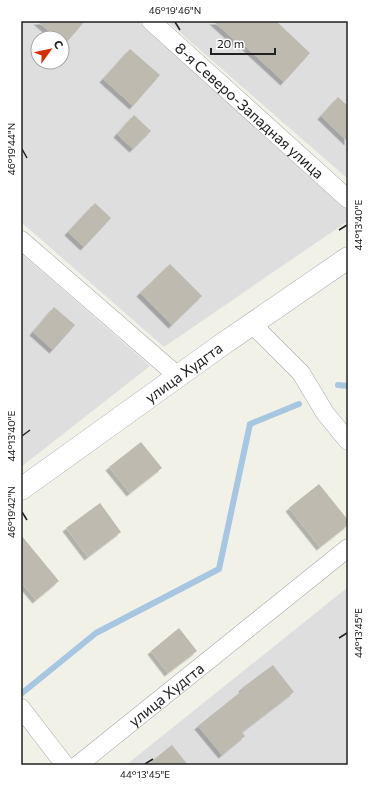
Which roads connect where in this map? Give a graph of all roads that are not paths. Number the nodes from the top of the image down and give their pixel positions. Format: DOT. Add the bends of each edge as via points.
graph roads {
  1 [pos="151,21"];
  2 [pos="348,199"];
  3 [pos="21,240"];
  4 [pos="348,258"];
  5 [pos="252,324"];
  6 [pos="179,377"];
  7 [pos="348,441"];
  8 [pos="21,489"];
  9 [pos="348,548"];
  10 [pos="21,708"];
  11 [pos="65,765"];
  12 [pos="78,765"];
  1 -- 2 [label="street, 8-я Северо-Западная улица"];
  3 -- 6 [label="street"];
  4 -- 5 [label="street, улица Худгта"];
  5 -- 6 [label="street, улица Худгта"];
  5 -- 7 [label="street" via="301,373 325,413"];
  6 -- 8 [label="street, улица Худгта"];
  9 -- 12 [label="street, улица Худгта"];
  10 -- 11 [label="street"];
}
